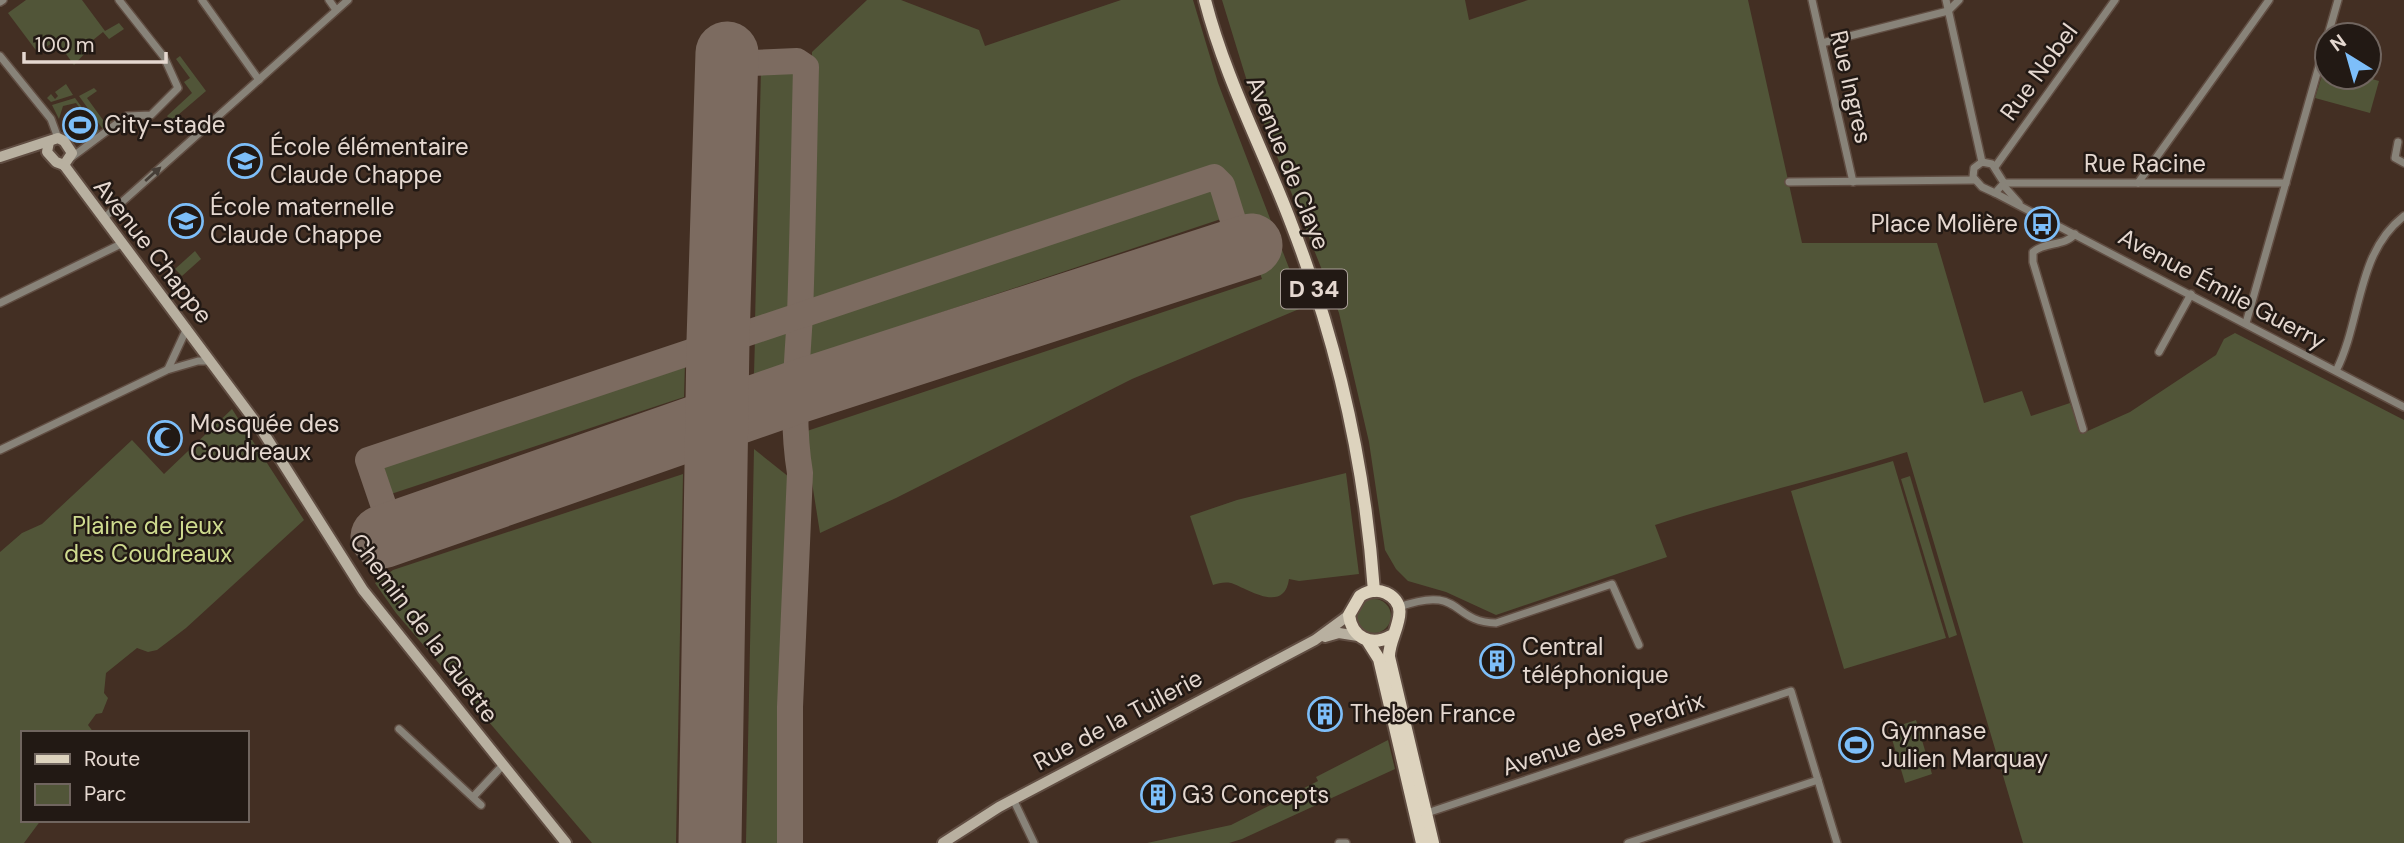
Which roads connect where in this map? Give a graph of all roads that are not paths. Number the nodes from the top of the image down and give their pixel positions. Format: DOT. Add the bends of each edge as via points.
graph roads {
  1 [pos="119,0"];
  2 [pos="202,0"];
  3 [pos="329,0"];
  4 [pos="348,0"];
  5 [pos="1205,0"];
  6 [pos="1812,0"];
  7 [pos="1945,0"];
  8 [pos="1959,0"];
  9 [pos="2115,0"];
  10 [pos="2269,0"];
  11 [pos="2338,0"];
  12 [pos="336,10"];
  13 [pos="1948,11"];
  14 [pos="2332,21"];
  15 [pos="1822,43"];
  16 [pos="0,56"];
  17 [pos="259,80"];
  18 [pos="2313,86"];
  19 [pos="2398,142"];
  20 [pos="52,144"];
  21 [pos="0,157"];
  22 [pos="68,161"];
  23 [pos="1982,162"];
  24 [pos="2404,163"];
  25 [pos="1995,167"];
  26 [pos="1975,180"];
  27 [pos="1789,182"];
  28 [pos="1853,182"];
  29 [pos="2138,183"];
  30 [pos="2286,183"];
  31 [pos="2003,184"];
  32 [pos="1995,192"];
  33 [pos="2022,206"];
  34 [pos="2404,216"];
  35 [pos="102,219"];
  36 [pos="2075,233"];
  37 [pos="121,244"];
  38 [pos="2191,294"];
  39 [pos="0,303"];
  40 [pos="2246,323"];
  41 [pos="187,328"];
  42 [pos="177,350"];
  43 [pos="2159,352"];
  44 [pos="211,361"];
  45 [pos="187,363"];
  46 [pos="167,370"];
  47 [pos="2336,371"];
  48 [pos="2404,407"];
  49 [pos="2083,429"];
  50 [pos="0,450"];
  51 [pos="1374,591"];
  52 [pos="1399,607"];
  53 [pos="1349,615"];
  54 [pos="1391,636"];
  55 [pos="1363,638"];
  56 [pos="1315,640"];
  57 [pos="1639,646"];
  58 [pos="399,729"];
  59 [pos="503,765"];
  60 [pos="1818,780"];
  61 [pos="472,797"];
  62 [pos="1013,799"];
  63 [pos="481,805"];
  64 [pos="1427,813"];
  65 [pos="566,843"];
  66 [pos="943,843"];
  67 [pos="1034,843"];
  68 [pos="1422,843"];
  69 [pos="1433,843"];
  70 [pos="1628,843"];
  71 [pos="1837,843"];
  1 -- 22 [label="street" via="164,57 178,88 151,115 128,116"];
  2 -- 17 [label="street"];
  3 -- 12 [label="street"];
  4 -- 12 [label="street"];
  5 -- 51 [label="main road, Avenue de Claye / D 34" via="1227,68 1292,223 1334,350 1359,470"];
  6 -- 15 [label="street, Rue Ingres"];
  7 -- 13 [label="street"];
  8 -- 13 [label="street"];
  9 -- 25 [label="street, Rue Nobel"];
  10 -- 29 [label="street"];
  11 -- 14 [label="street"];
  12 -- 17 [label="street"];
  13 -- 15 [label="street"];
  13 -- 23 [label="street"];
  15 -- 28 [label="street, Rue Ingres"];
  16 -- 20 [label="street" via="51,119"];
  35 -- 17 [label="street, one-way"];
  18 -- 30 [label="street"];
  19 -- 24 [label="street" via="2395,158"];
  20 -- 21 [label="street"];
  20 -- 22 [label="street" via="56,162"];
  20 -- 22 [label="street, Avenue Chappe" via="69,146"];
  22 -- 35 [label="street, Avenue Chappe"];
  23 -- 25 [label="street"];
  23 -- 26 [label="street" via="1974,168"];
  25 -- 31 [label="street"];
  26 -- 28 [label="street"];
  26 -- 32 [label="street"];
  27 -- 28 [label="street"];
  29 -- 30 [label="street, Rue Racine"];
  29 -- 31 [label="street, Rue Racine"];
  30 -- 40 [label="street"];
  31 -- 32 [label="street"];
  31 -- 33 [label="street"];
  32 -- 33 [label="street"];
  33 -- 36 [label="street, Avenue Émile Guerry"];
  34 -- 47 [label="street" via="2386,232 2371,259 2353,333"];
  35 -- 37 [label="street, Avenue Chappe"];
  36 -- 38 [label="street, Avenue Émile Guerry"];
  36 -- 49 [label="street" via="2062,243 2039,247 2033,252 2033,262"];
  37 -- 39 [label="street"];
  37 -- 41 [label="street, Avenue Chappe"];
  38 -- 40 [label="street, Avenue Émile Guerry"];
  38 -- 43 [label="street"];
  40 -- 47 [label="street, Avenue Émile Guerry"];
  41 -- 42 [label="street"];
  41 -- 44 [label="street, Avenue Chappe"];
  42 -- 45 [label="street"];
  42 -- 46 [label="street"];
  44 -- 45 [label="street"];
  44 -- 59 [label="street, Chemin de la Guette" via="270,443 363,590"];
  45 -- 46 [label="street"];
  46 -- 50 [label="street"];
  47 -- 48 [label="street, Avenue Émile Guerry"];
  51 -- 52 [label="main road" via="1391,597"];
  51 -- 53 [label="main road" via="1354,601"];
  52 -- 54 [label="main road" via="1399,623"];
  52 -- 57 [label="street" via="1440,599 1480,620 1496,623 1612,584"];
  53 -- 55 [label="main road"];
  53 -- 56 [label="street, Rue de la Tuilerie"];
  54 -- 55 [label="main road"];
  54 -- 64 [label="main road" via="1389,657"];
  55 -- 56 [label="street, Rue de la Tuilerie" via="1339,633"];
  55 -- 68 [label="main road" via="1379,659"];
  56 -- 62 [label="street, Rue de la Tuilerie"];
  58 -- 61 [label="street"];
  59 -- 61 [label="street"];
  59 -- 65 [label="street, Chemin de la Guette"];
  60 -- 64 [label="street, Avenue des Perdrix" via="1791,691"];
  60 -- 70 [label="street"];
  60 -- 71 [label="street"];
  61 -- 63 [label="street"];
  62 -- 66 [label="street, Rue de la Tuilerie"];
  62 -- 67 [label="street"];
  64 -- 69 [label="main road"];
}
